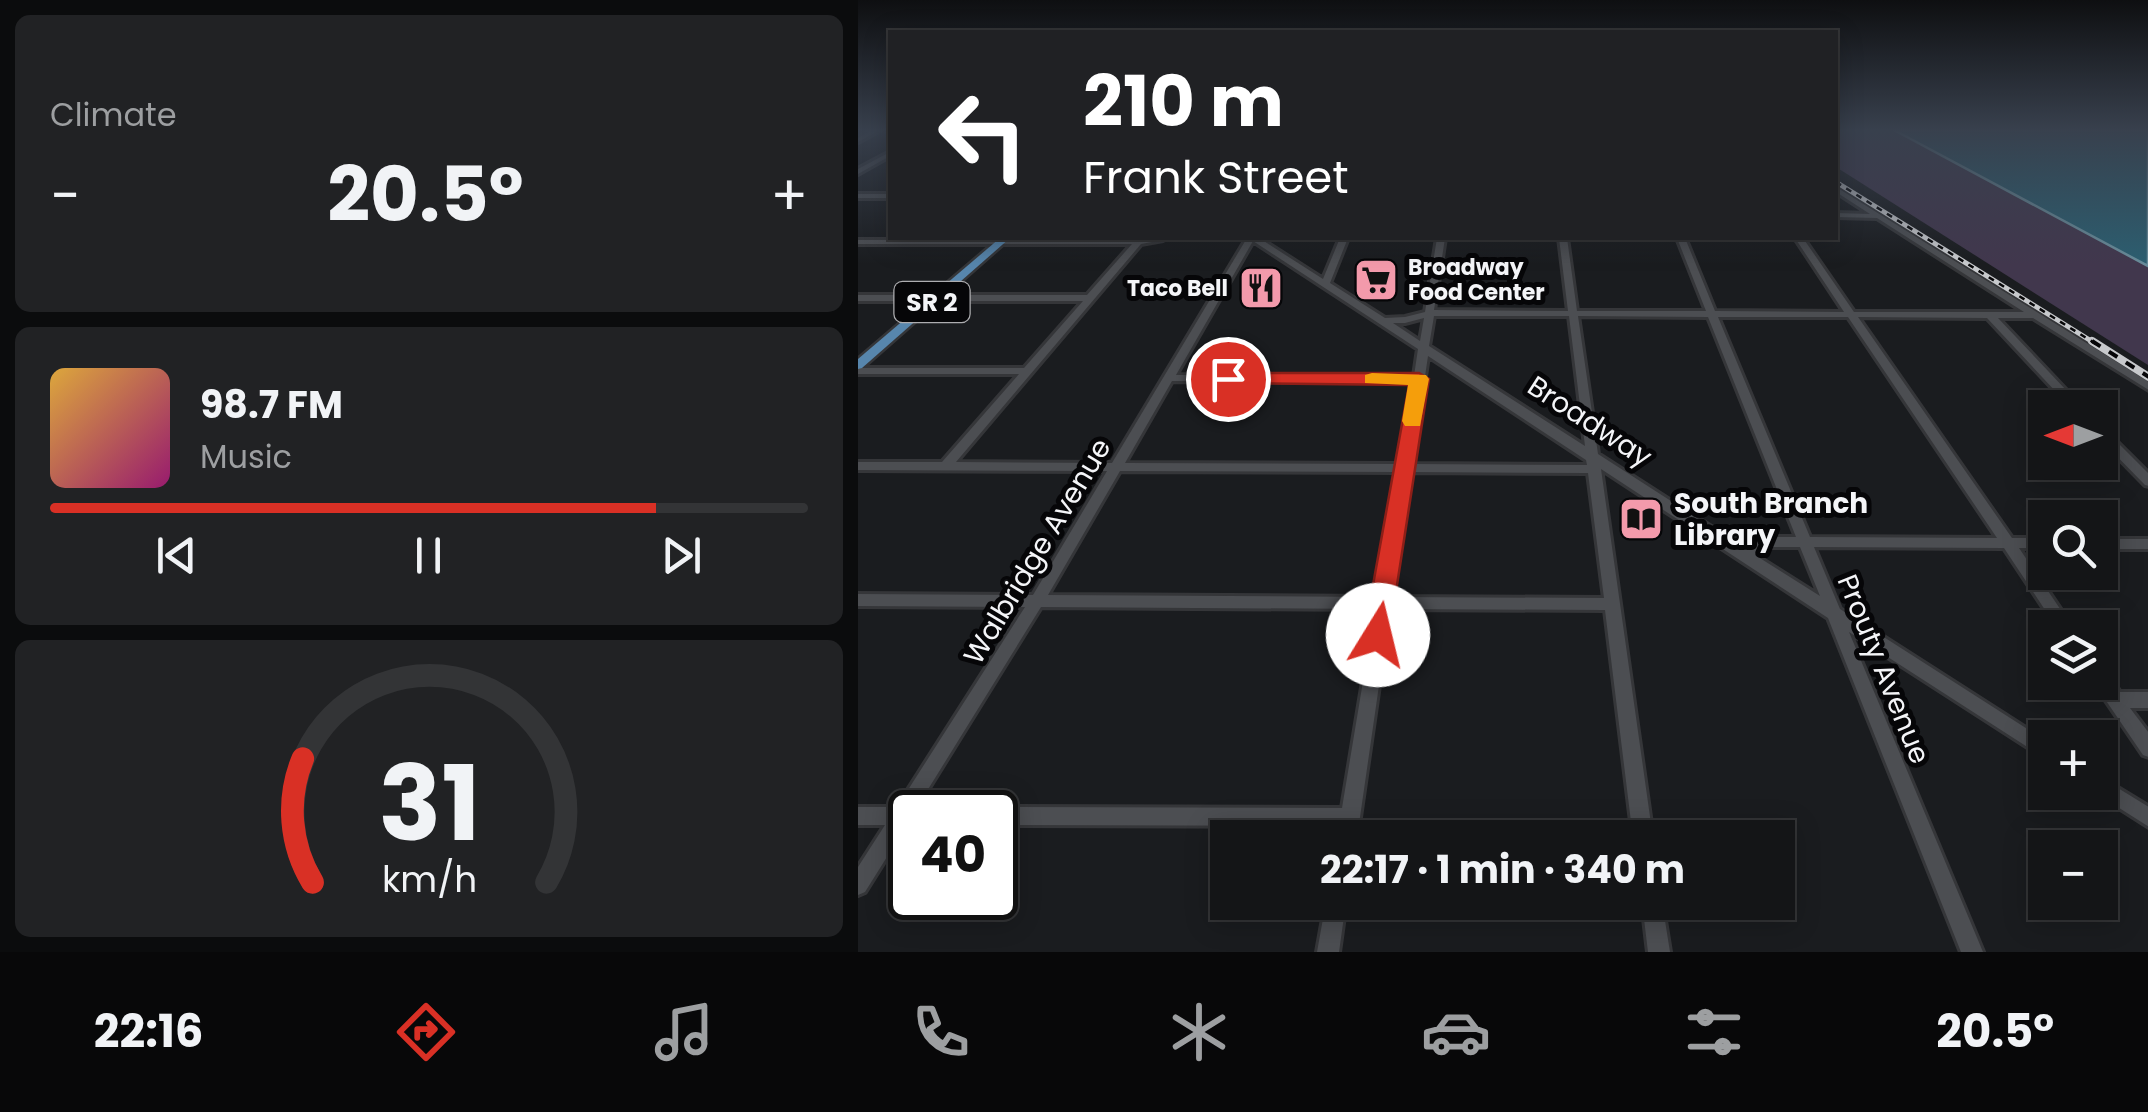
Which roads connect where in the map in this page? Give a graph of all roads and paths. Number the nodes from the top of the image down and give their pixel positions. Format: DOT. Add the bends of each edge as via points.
graph roads {
  1 [pos="1838,190"];
  2 [pos="858,196"];
  3 [pos="888,196"];
  4 [pos="1838,216"];
  5 [pos="1879,216"];
  6 [pos="1003,240"];
  7 [pos="1149,240"];
  8 [pos="1251,240"];
  9 [pos="1255,240"];
  10 [pos="1343,240"];
  11 [pos="1441,240"];
  12 [pos="1563,240"];
  13 [pos="1682,240"];
  14 [pos="1799,240"];
  15 [pos="858,242"];
  16 [pos="1138,242"];
  17 [pos="1326,283"];
  18 [pos="858,298"];
  19 [pos="937,298"];
  20 [pos="1090,298"];
  21 [pos="1430,313"];
  22 [pos="1573,313"];
  23 [pos="1712,314"];
  24 [pos="1851,314"];
  25 [pos="1989,314"];
  26 [pos="2035,314"];
  27 [pos="1384,321"];
  28 [pos="1424,347"];
  29 [pos="858,368"];
  30 [pos="1027,371"];
  31 [pos="1168,378"];
  32 [pos="1419,379"];
  33 [pos="2148,387"];
  34 [pos="2061,390"];
  35 [pos="2118,451"];
  36 [pos="1594,462"];
  37 [pos="858,466"];
  38 [pos="946,466"];
  39 [pos="1117,467"];
  40 [pos="1405,468"];
  41 [pos="2148,482"];
  42 [pos="1805,542"];
  43 [pos="2008,543"];
  44 [pos="2028,543"];
  45 [pos="2118,544"];
  46 [pos="2148,544"];
  47 [pos="1745,554"];
  48 [pos="858,600"];
  49 [pos="1037,602"];
  50 [pos="1384,604"];
  51 [pos="1611,604"];
  52 [pos="2054,610"];
  53 [pos="1835,615"];
  54 [pos="2116,700"];
  55 [pos="2118,700"];
  56 [pos="2148,700"];
  57 [pos="2028,739"];
  58 [pos="2148,749"];
  59 [pos="922,790"];
  60 [pos="2118,798"];
  61 [pos="858,816"];
  62 [pos="888,816"];
  63 [pos="1018,817"];
  64 [pos="2148,818"];
  65 [pos="1349,820"];
  66 [pos="1641,820"];
  67 [pos="1210,823"];
  68 [pos="888,842"];
  69 [pos="858,885"];
  70 [pos="1333,920"];
  71 [pos="1655,920"];
  72 [pos="1328,952"];
  73 [pos="1659,952"];
  74 [pos="1972,952"];
  1 -- 5 [label="street"];
  2 -- 3 [label="street"];
  4 -- 5 [label="street"];
  5 -- 26 [label="street"];
  6 -- 15 [label="street"];
  6 -- 16 [label="street"];
  6 -- 19 [label="main road, SR 2"];
  7 -- 16 [label="street"];
  8 -- 31 [label="street, Walbridge Avenue"];
  9 -- 17 [label="street, Broadway"];
  10 -- 17 [label="street"];
  11 -- 21 [label="street"];
  12 -- 22 [label="street"];
  13 -- 23 [label="street, Prouty Avenue"];
  14 -- 24 [label="street"];
  16 -- 20 [label="street"];
  17 -- 27 [label="street, Broadway"];
  18 -- 19 [label="street"];
  19 -- 20 [label="street"];
  19 -- 29 [label="main road, SR 2"];
  20 -- 30 [label="street"];
  21 -- 22 [label="street"];
  21 -- 27 [label="street"];
  21 -- 28 [label="street"];
  22 -- 23 [label="street"];
  22 -- 36 [label="street"];
  23 -- 24 [label="street"];
  23 -- 42 [label="street, Prouty Avenue"];
  24 -- 25 [label="street"];
  24 -- 43 [label="street"];
  25 -- 26 [label="street"];
  25 -- 34 [label="street"];
  26 -- 33 [label="street"];
  27 -- 28 [label="street, Broadway"];
  28 -- 32 [label="street"];
  28 -- 36 [label="street, Broadway"];
  29 -- 30 [label="street"];
  30 -- 38 [label="street"];
  31 -- 32 [label="street"];
  31 -- 39 [label="street, Walbridge Avenue"];
  32 -- 40 [label="street"];
  35 -- 41 [label="street"];
  36 -- 40 [label="street"];
  36 -- 47 [label="street, Broadway"];
  36 -- 51 [label="street"];
  37 -- 38 [label="street"];
  38 -- 39 [label="street"];
  39 -- 40 [label="street"];
  39 -- 49 [label="street, Walbridge Avenue"];
  40 -- 50 [label="street"];
  42 -- 43 [label="street"];
  42 -- 47 [label="street" via="1762,542"];
  42 -- 53 [label="street, Prouty Avenue"];
  43 -- 44 [label="street"];
  43 -- 52 [label="street"];
  45 -- 46 [label="street"];
  47 -- 53 [label="street, Broadway"];
  48 -- 49 [label="street"];
  49 -- 50 [label="street"];
  49 -- 59 [label="street, Walbridge Avenue"];
  50 -- 51 [label="street"];
  50 -- 65 [label="street"];
  51 -- 66 [label="street"];
  53 -- 57 [label="street, Broadway"];
  53 -- 74 [label="street, Prouty Avenue"];
  54 -- 58 [label="street"];
  55 -- 56 [label="street"];
  60 -- 64 [label="street"];
  61 -- 62 [label="street"];
  63 -- 67 [label="street"];
  68 -- 69 [label="street, Walbridge Avenue"];
  70 -- 72 [label="street"];
  71 -- 73 [label="street"];
}
